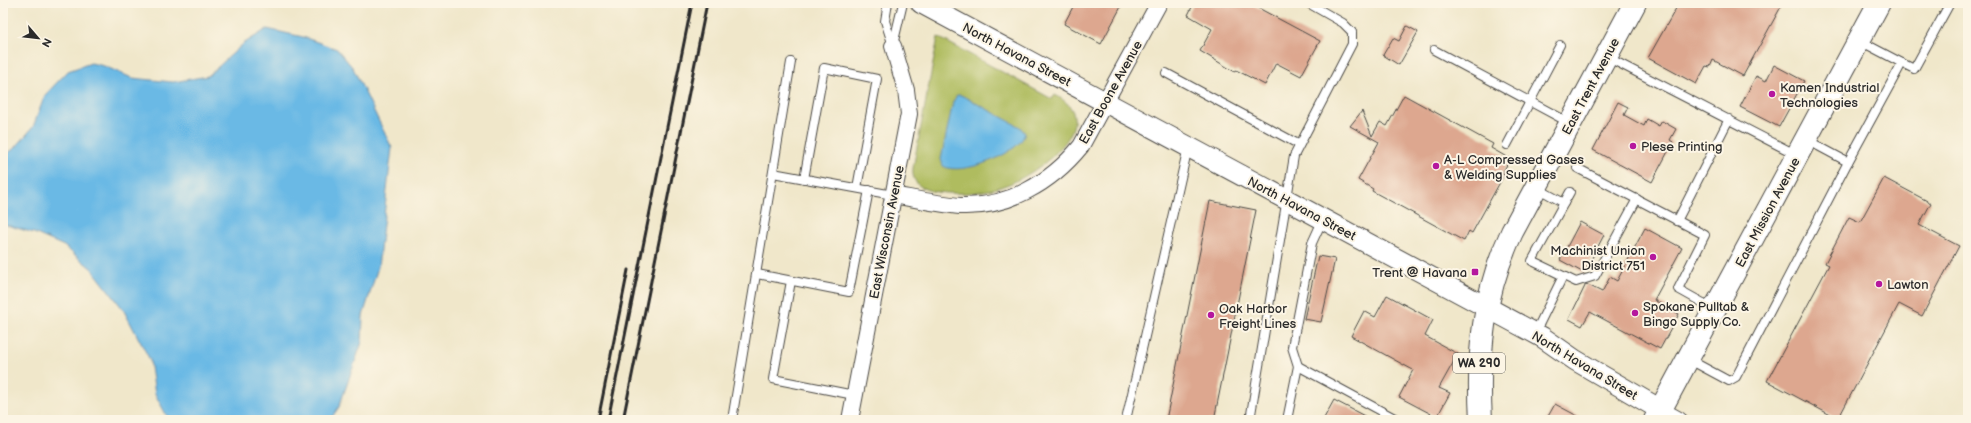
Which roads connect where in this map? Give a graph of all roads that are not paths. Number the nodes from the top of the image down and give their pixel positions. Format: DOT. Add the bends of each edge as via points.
graph roads {
  1 [pos="888,3"];
  2 [pos="903,3"];
  3 [pos="921,3"];
  4 [pos="1159,3"];
  5 [pos="1308,3"];
  6 [pos="1635,3"];
  7 [pos="1879,3"];
  8 [pos="1950,3"];
  9 [pos="1859,40"];
  10 [pos="1560,45"];
  11 [pos="893,46"];
  12 [pos="1434,50"];
  13 [pos="1606,56"];
  14 [pos="791,62"];
  15 [pos="1902,63"];
  16 [pos="1166,73"];
  17 [pos="1106,102"];
  18 [pos="1530,102"];
  19 [pos="1729,119"];
  20 [pos="1570,124"];
  21 [pos="1298,144"];
  22 [pos="1507,145"];
  23 [pos="1188,146"];
  24 [pos="1802,147"];
  25 [pos="1848,162"];
  26 [pos="1577,168"];
  27 [pos="773,173"];
  28 [pos="804,179"];
  29 [pos="857,188"];
  30 [pos="1536,188"];
  31 [pos="869,190"];
  32 [pos="1570,192"];
  33 [pos="893,194"];
  34 [pos="1285,198"];
  35 [pos="1637,199"];
  36 [pos="1564,203"];
  37 [pos="1323,219"];
  38 [pos="1677,221"];
  39 [pos="757,274"];
  40 [pos="1563,276"];
  41 [pos="791,281"];
  42 [pos="1486,307"];
  43 [pos="1715,309"];
  44 [pos="1535,333"];
  45 [pos="1688,359"];
  46 [pos="1298,366"];
  47 [pos="854,395"];
  48 [pos="1665,417"];
  49 [pos="732,420"];
  50 [pos="850,420"];
  51 [pos="1126,420"];
  52 [pos="1250,420"];
  53 [pos="1287,420"];
  54 [pos="1398,420"];
  55 [pos="1481,420"];
  1 -- 11 [label="lane" via="885,21"];
  2 -- 11 [label="lane"];
  3 -- 17 [label="street, North Havana Street"];
  4 -- 17 [label="street, East Boone Avenue"];
  5 -- 21 [label="lane" via="1343,23 1352,32 1352,44"];
  6 -- 13 [label="main road, East Trent Avenue / WA 290"];
  7 -- 9 [label="main road, East Mission Avenue"];
  8 -- 15 [label="lane" via="1914,69"];
  9 -- 15 [label="lane"];
  9 -- 24 [label="main road, East Mission Avenue"];
  10 -- 18 [label="lane"];
  11 -- 33 [label="street, East Wisconsin Avenue" via="909,108"];
  12 -- 18 [label="lane"];
  13 -- 19 [label="lane"];
  13 -- 20 [label="main road, East Trent Avenue / WA 290"];
  14 -- 27 [label="lane"];
  15 -- 25 [label="lane"];
  16 -- 21 [label="lane"];
  17 -- 23 [label="street, North Havana Street"];
  17 -- 33 [label="street, East Boone Avenue" via="1071,159 1042,183 1025,192 990,203 974,205 943,204"];
  18 -- 20 [label="lane"];
  18 -- 22 [label="lane"];
  19 -- 24 [label="lane"];
  19 -- 38 [label="lane"];
  20 -- 30 [label="main road, East Trent Avenue / WA 290"];
  21 -- 34 [label="lane"];
  23 -- 34 [label="street, North Havana Street"];
  23 -- 51 [label="lane"];
  24 -- 25 [label="lane"];
  24 -- 43 [label="main road, East Mission Avenue"];
  25 -- 45 [label="lane" via="1736,377 1729,381"];
  26 -- 35 [label="lane"];
  27 -- 28 [label="lane"];
  27 -- 39 [label="lane"];
  28 -- 29 [label="lane"];
  28 -- 29 [label="lane" via="824,68 877,79"];
  29 -- 31 [label="lane"];
  30 -- 36 [label="lane"];
  30 -- 42 [label="main road, East Trent Avenue / WA 290" via="1503,251"];
  31 -- 33 [label="lane"];
  31 -- 41 [label="lane" via="849,292"];
  32 -- 36 [label="lane"];
  33 -- 47 [label="street, East Wisconsin Avenue"];
  34 -- 37 [label="street, North Havana Street"];
  34 -- 52 [label="lane"];
  35 -- 38 [label="lane"];
  35 -- 40 [label="lane" via="1595,276 1576,282"];
  36 -- 40 [label="lane" via="1532,261"];
  37 -- 42 [label="street, North Havana Street"];
  37 -- 46 [label="lane" via="1312,244 1292,348"];
  38 -- 43 [label="lane" via="1705,235 1678,288"];
  39 -- 41 [label="lane"];
  39 -- 49 [label="lane"];
  40 -- 44 [label="lane"];
  41 -- 47 [label="lane" via="773,379"];
  42 -- 44 [label="street, North Havana Street"];
  42 -- 55 [label="main road, East Trent Avenue / WA 290" via="1479,365"];
  43 -- 45 [label="main road, East Mission Avenue"];
  44 -- 48 [label="street, North Havana Street"];
  45 -- 48 [label="main road, East Mission Avenue"];
  46 -- 53 [label="lane"];
  46 -- 54 [label="lane"];
  47 -- 50 [label="street, East Wisconsin Avenue"];
}
